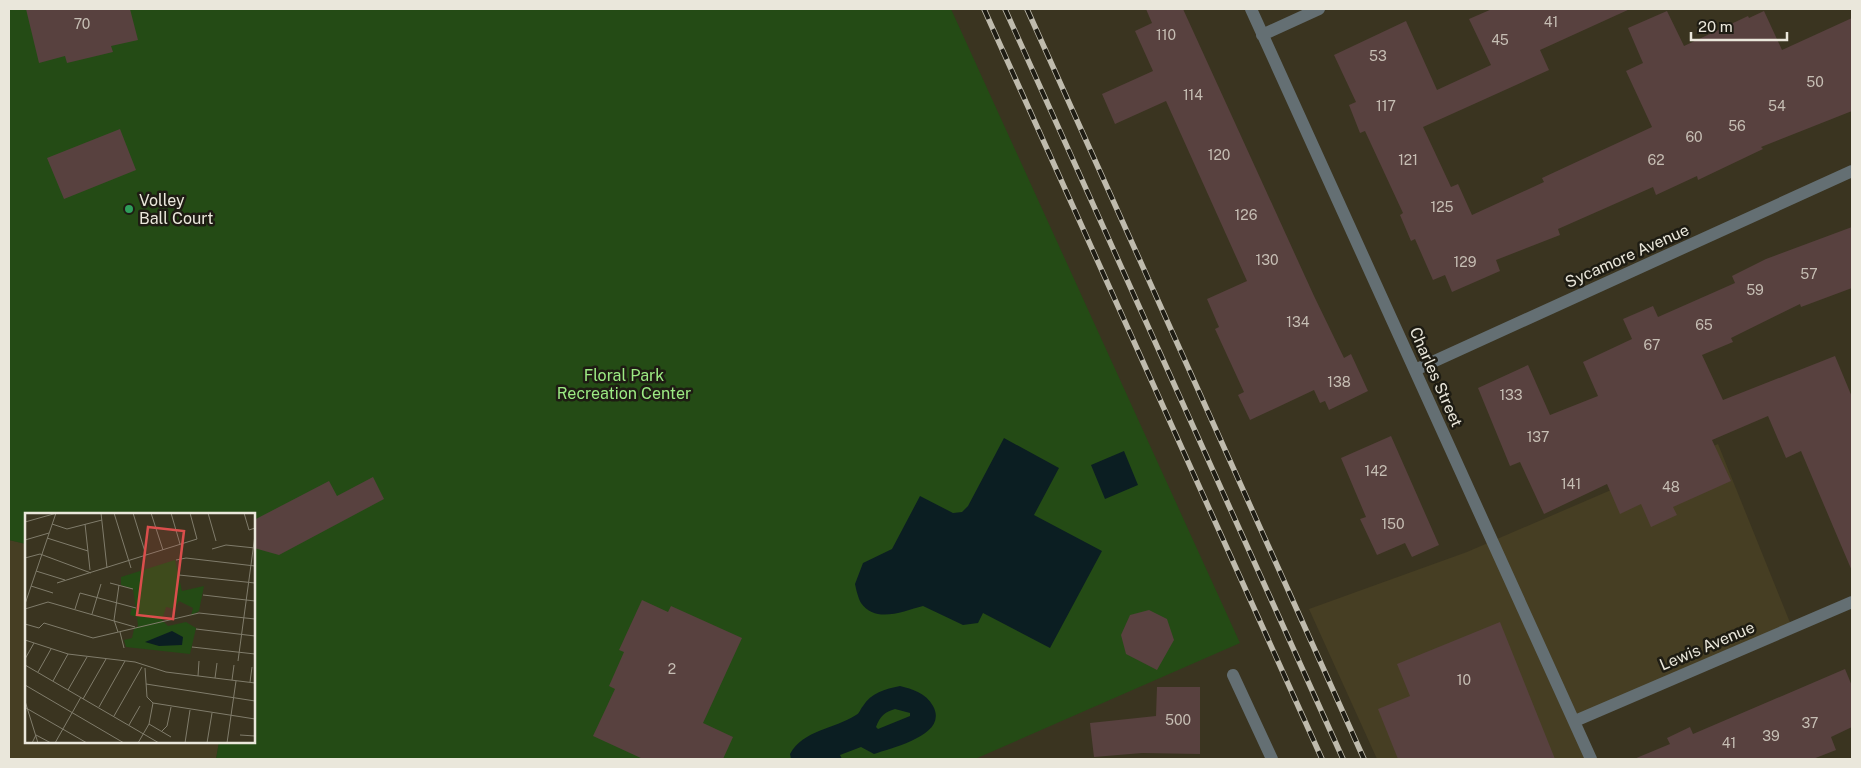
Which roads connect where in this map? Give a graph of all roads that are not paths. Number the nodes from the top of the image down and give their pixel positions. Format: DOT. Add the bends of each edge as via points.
graph roads {
  1 [pos="1251,9"];
  2 [pos="1319,9"];
  3 [pos="1262,35"];
  4 [pos="1852,171"];
  5 [pos="1415,370"];
  6 [pos="1852,602"];
  7 [pos="1233,675"];
  8 [pos="1574,721"];
  9 [pos="1272,759"];
  10 [pos="1591,759"];
  1 -- 3 [label="street, Charles Street"];
  2 -- 3 [label="street"];
  3 -- 5 [label="street, Charles Street"];
  4 -- 5 [label="street, Sycamore Avenue"];
  5 -- 8 [label="street, Charles Street"];
  6 -- 8 [label="street, Lewis Avenue"];
  7 -- 9 [label="street"];
  8 -- 10 [label="street, Charles Street"];
}
